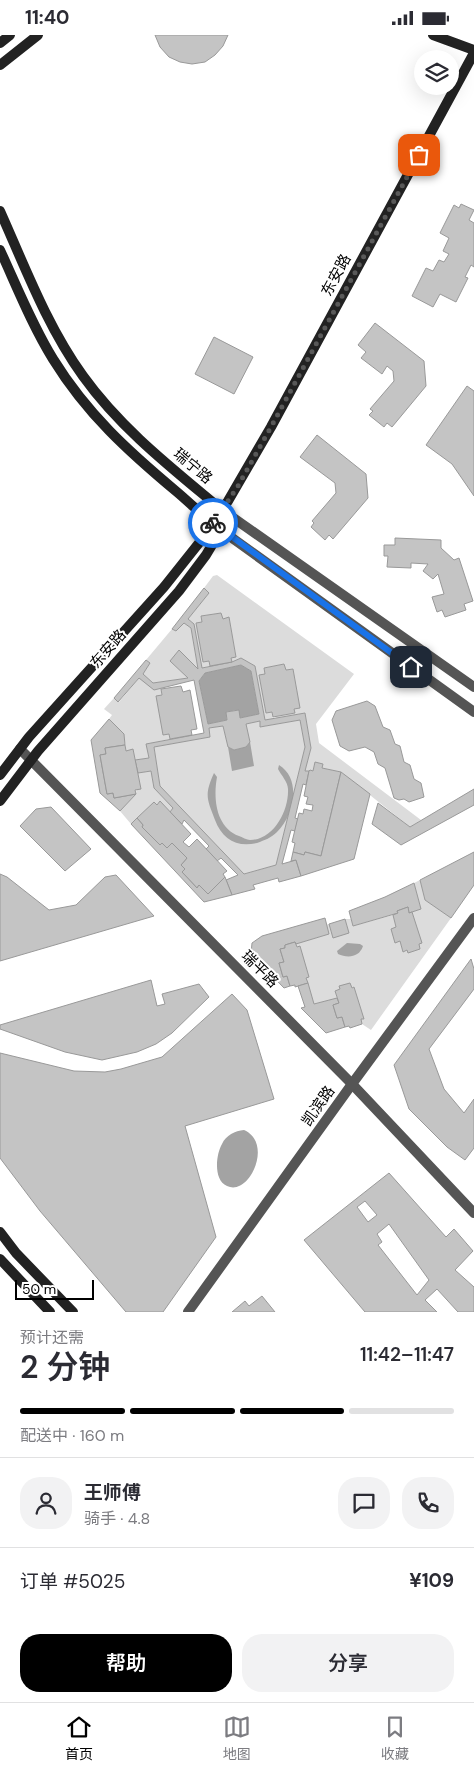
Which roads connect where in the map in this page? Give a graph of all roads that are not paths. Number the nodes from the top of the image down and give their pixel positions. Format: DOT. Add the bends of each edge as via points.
graph roads {
  1 [pos="10,35"];
  2 [pos="38,35"];
  3 [pos="433,35"];
  4 [pos="0,43"];
  5 [pos="474,51"];
  6 [pos="0,65"];
  7 [pos="0,211"];
  8 [pos="0,251"];
  9 [pos="222,510"];
  10 [pos="212,523"];
  11 [pos="222,530"];
  12 [pos="474,687"];
  13 [pos="474,712"];
  14 [pos="20,749"];
  15 [pos="32,760"];
  16 [pos="0,775"];
  17 [pos="0,801"];
  18 [pos="474,918"];
  19 [pos="352,1084"];
  20 [pos="474,1213"];
  21 [pos="0,1232"];
  22 [pos="0,1259"];
  23 [pos="50,1312"];
  24 [pos="73,1312"];
  25 [pos="188,1312"];
  1 -- 4 [label="street"];
  2 -- 6 [label="street"];
  3 -- 5 [label="street"];
  5 -- 9 [label="street, 东安路" via="271,427"];
  7 -- 9 [label="street, 瑞宁路" via="53,326 83,376 128,429"];
  8 -- 10 [label="street, 瑞宁路" via="42,340 90,410 116,439"];
  9 -- 10 [label="street, 东安路"];
  9 -- 11 [label="street"];
  9 -- 12 [label="street, 瑞宁路"];
  10 -- 11 [label="street, 瑞宁路"];
  10 -- 14 [label="street, 东安路" via="164,587"];
  11 -- 13 [label="street, 瑞宁路"];
  11 -- 15 [label="street, 东安路" via="179,591"];
  14 -- 15 [label="street, 瑞平路"];
  14 -- 16 [label="street, 东安路"];
  15 -- 17 [label="street, 东安路"];
  15 -- 19 [label="street, 瑞平路"];
  18 -- 19 [label="street, 凯滨路"];
  19 -- 20 [label="street, 瑞平路"];
  19 -- 25 [label="street, 凯滨路"];
  21 -- 24 [label="street"];
  22 -- 23 [label="street"];
}
